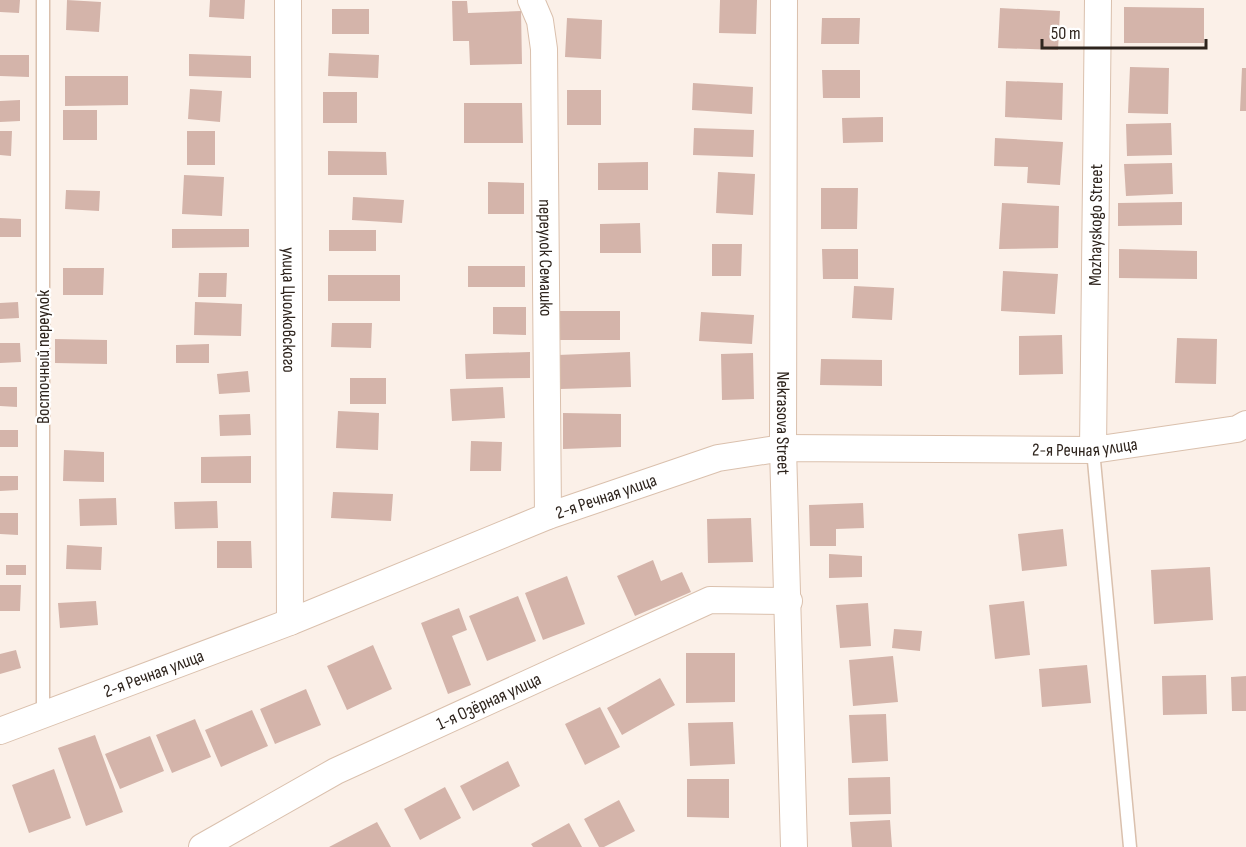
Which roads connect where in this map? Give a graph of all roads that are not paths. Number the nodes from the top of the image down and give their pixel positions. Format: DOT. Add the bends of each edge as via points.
graph roads {
  1 [pos="43,0"];
  2 [pos="288,0"];
  3 [pos="531,0"];
  4 [pos="784,0"];
  5 [pos="1098,0"];
  6 [pos="1246,424"];
  7 [pos="783,448"];
  8 [pos="1093,450"];
  9 [pos="548,516"];
  10 [pos="789,601"];
  11 [pos="290,622"];
  12 [pos="43,713"];
  13 [pos="0,730"];
  14 [pos="202,847"];
  15 [pos="794,847"];
  16 [pos="1130,847"];
  1 -- 12 [label="lane, Восточный переулок"];
  2 -- 11 [label="street, улица Циолковского"];
  3 -- 9 [label="street, переулок Семашко" via="540,21 544,49"];
  4 -- 7 [label="street, Nekrasova Street"];
  5 -- 8 [label="street, Mozhayskogo Street"];
  6 -- 8 [label="street, 2-я Речная улица" via="1236,429"];
  7 -- 8 [label="street, 2-я Речная улица"];
  7 -- 9 [label="street, 2-я Речная улица" via="718,458"];
  7 -- 10 [label="street, Nekrasova Street"];
  8 -- 16 [label="lane"];
  9 -- 11 [label="street, 2-я Речная улица"];
  10 -- 14 [label="street, 1-я Озёрная улица" via="710,600 336,771"];
  10 -- 15 [label="street, Nekrasova Street"];
  11 -- 12 [label="street, 2-я Речная улица"];
  12 -- 13 [label="street, 2-я Речная улица"];
}
